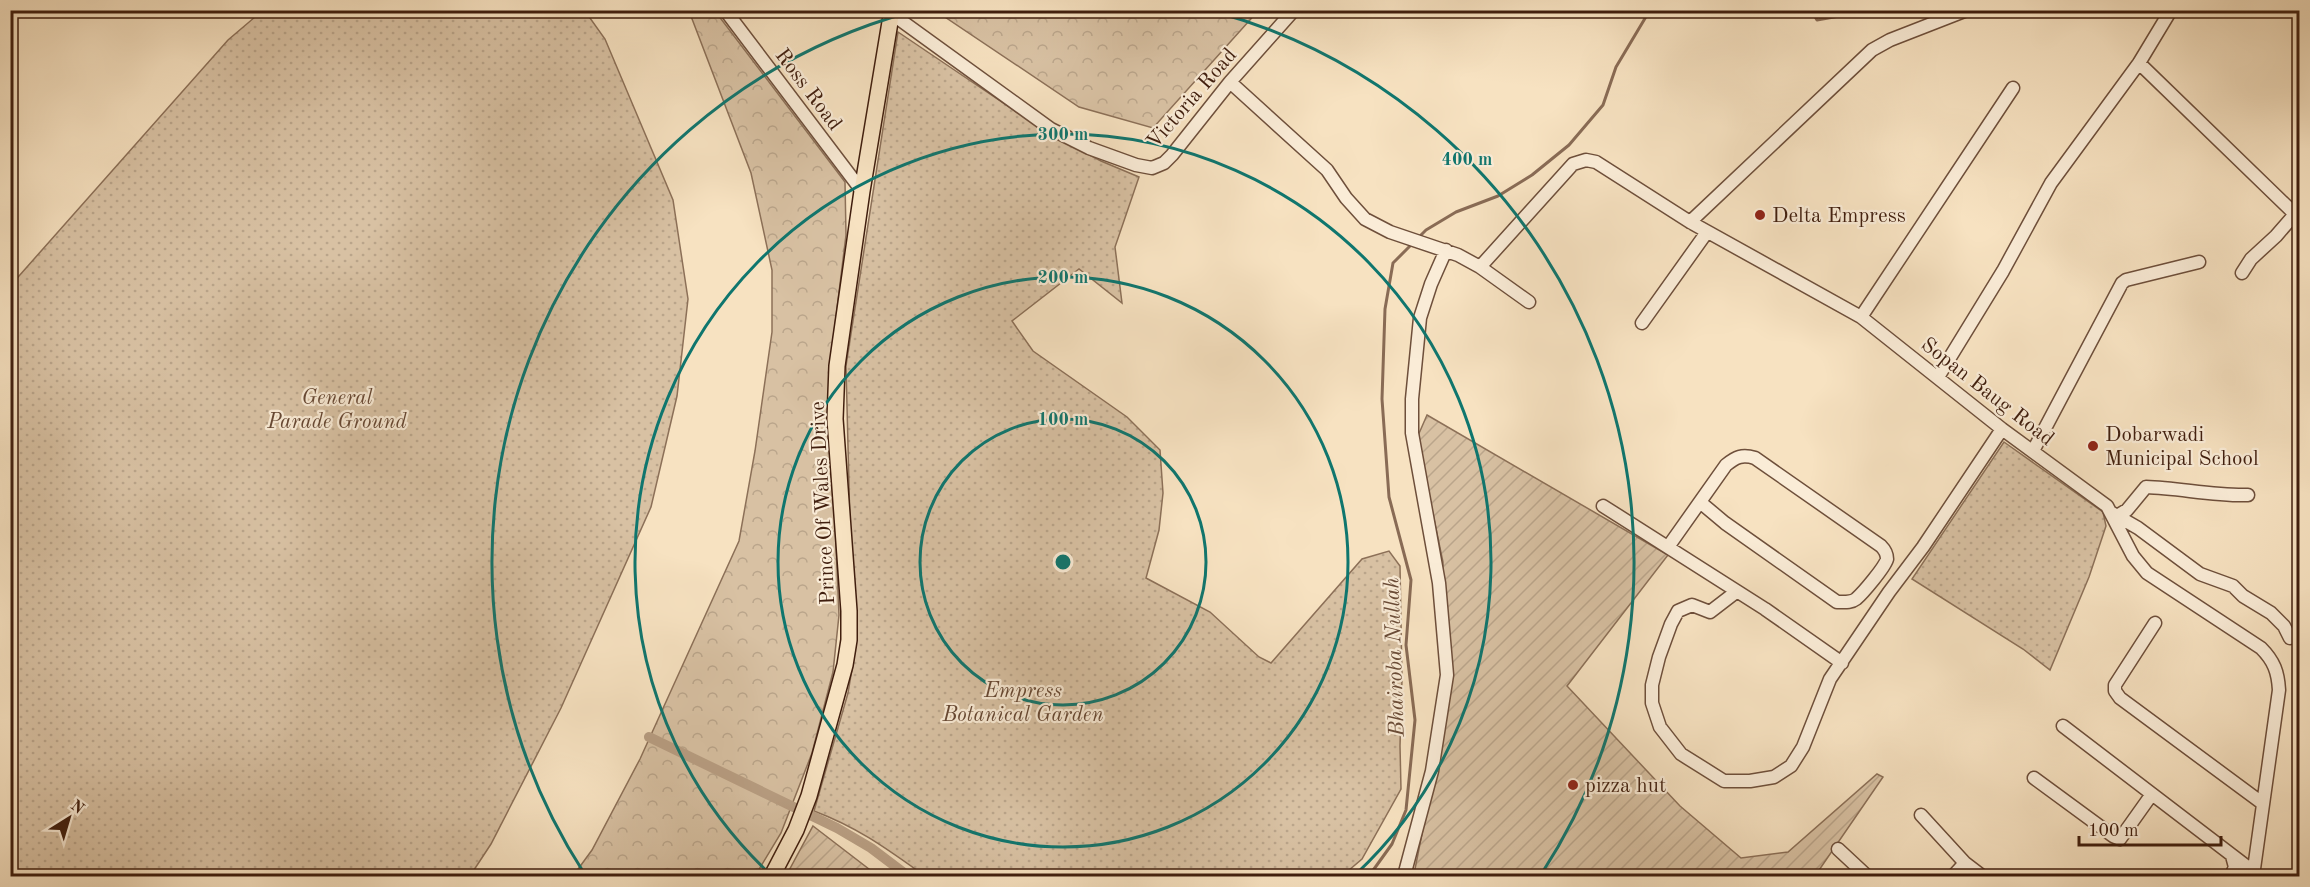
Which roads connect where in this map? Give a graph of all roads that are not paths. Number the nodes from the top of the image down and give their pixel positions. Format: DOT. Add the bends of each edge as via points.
graph roads {
  1 [pos="725,10"];
  2 [pos="1294,10"];
  3 [pos="1967,10"];
  4 [pos="2171,10"];
  5 [pos="892,12"];
  6 [pos="2139,63"];
  7 [pos="1230,82"];
  8 [pos="2013,88"];
  9 [pos="862,191"];
  10 [pos="2297,217"];
  11 [pos="1690,222"];
  12 [pos="1707,232"];
  13 [pos="1440,248"];
  14 [pos="2199,262"];
  15 [pos="1480,267"];
  16 [pos="2241,273"];
  17 [pos="1529,302"];
  18 [pos="1862,316"];
  19 [pos="1642,323"];
  20 [pos="1938,377"];
  21 [pos="2002,429"];
  22 [pos="2033,451"];
  23 [pos="2248,495"];
  24 [pos="1700,502"];
  25 [pos="1603,506"];
  26 [pos="2115,514"];
  27 [pos="1668,547"];
  28 [pos="1873,579"];
  29 [pos="1736,591"];
  30 [pos="1889,592"];
  31 [pos="2155,623"];
  32 [pos="2290,638"];
  33 [pos="1842,663"];
  34 [pos="2063,726"];
  35 [pos="2034,778"];
  36 [pos="2152,794"];
  37 [pos="2262,803"];
  38 [pos="1921,815"];
  39 [pos="1838,849"];
  40 [pos="2232,856"];
  41 [pos="1965,863"];
  42 [pos="2253,874"];
  43 [pos="772,876"];
  44 [pos="1404,876"];
  45 [pos="1868,876"];
  46 [pos="1953,876"];
  47 [pos="1982,876"];
  48 [pos="2231,876"];
  1 -- 9 [label="street, Ross Road"];
  2 -- 7 [label="street, Victoria Road"];
  3 -- 11 [label="street" via="1872,50"];
  4 -- 6 [label="street"];
  5 -- 7 [label="street, Victoria Road" via="1051,129 1136,165 1152,168 1164,163"];
  5 -- 9 [label="main road, Prince Of Wales Drive"];
  6 -- 10 [label="street"];
  6 -- 20 [label="street" via="2051,183"];
  7 -- 13 [label="street" via="1327,170 1354,208 1375,225"];
  8 -- 18 [label="street"];
  9 -- 43 [label="main road, Prince Of Wales Drive" via="837,366 834,419 849,640 809,796"];
  10 -- 16 [label="street"];
  11 -- 12 [label="street, Sopan Baug Road"];
  11 -- 15 [label="street, Sopan Baug Road" via="1596,162 1579,161"];
  12 -- 18 [label="street, Sopan Baug Road"];
  12 -- 19 [label="street"];
  13 -- 15 [label="street"];
  13 -- 44 [label="street" via="1420,318 1412,399 1414,446 1439,583 1447,675 1432,771"];
  14 -- 22 [label="street" via="2122,283"];
  15 -- 17 [label="street"];
  18 -- 20 [label="street, Sopan Baug Road"];
  20 -- 21 [label="street, Sopan Baug Road"];
  21 -- 22 [label="street, Sopan Baug Road"];
  21 -- 30 [label="street"];
  22 -- 26 [label="street, Sopan Baug Road"];
  23 -- 26 [label="street" via="2146,487 2127,510"];
  24 -- 27 [label="street"];
  24 -- 28 [label="street" via="1837,602 1856,600"];
  24 -- 28 [label="street" via="1737,456 1755,458 1886,551 1887,559"];
  25 -- 27 [label="street"];
  26 -- 32 [label="street" via="2200,574 2233,586 2271,614"];
  26 -- 37 [label="street, Sopan Baug Road" via="2133,556 2146,573 2272,659 2279,690"];
  27 -- 29 [label="street"];
  28 -- 30 [label="street"];
  29 -- 33 [label="street"];
  29 -- 33 [label="street" via="1710,612 1692,605 1678,611 1659,657 1652,704 1660,727 1681,754 1724,781 1774,777 1791,766 1803,747 1824,692"];
  30 -- 33 [label="street"];
  31 -- 37 [label="street" via="2115,685 2115,691"];
  34 -- 36 [label="street"];
  35 -- 36 [label="street" via="2120,839"];
  36 -- 40 [label="street"];
  37 -- 42 [label="street, Sopan Baug Road"];
  38 -- 41 [label="street"];
  39 -- 45 [label="street"];
  40 -- 42 [label="street"];
  40 -- 48 [label="street" via="2235,867"];
  41 -- 46 [label="street"];
  41 -- 47 [label="street"];
}
